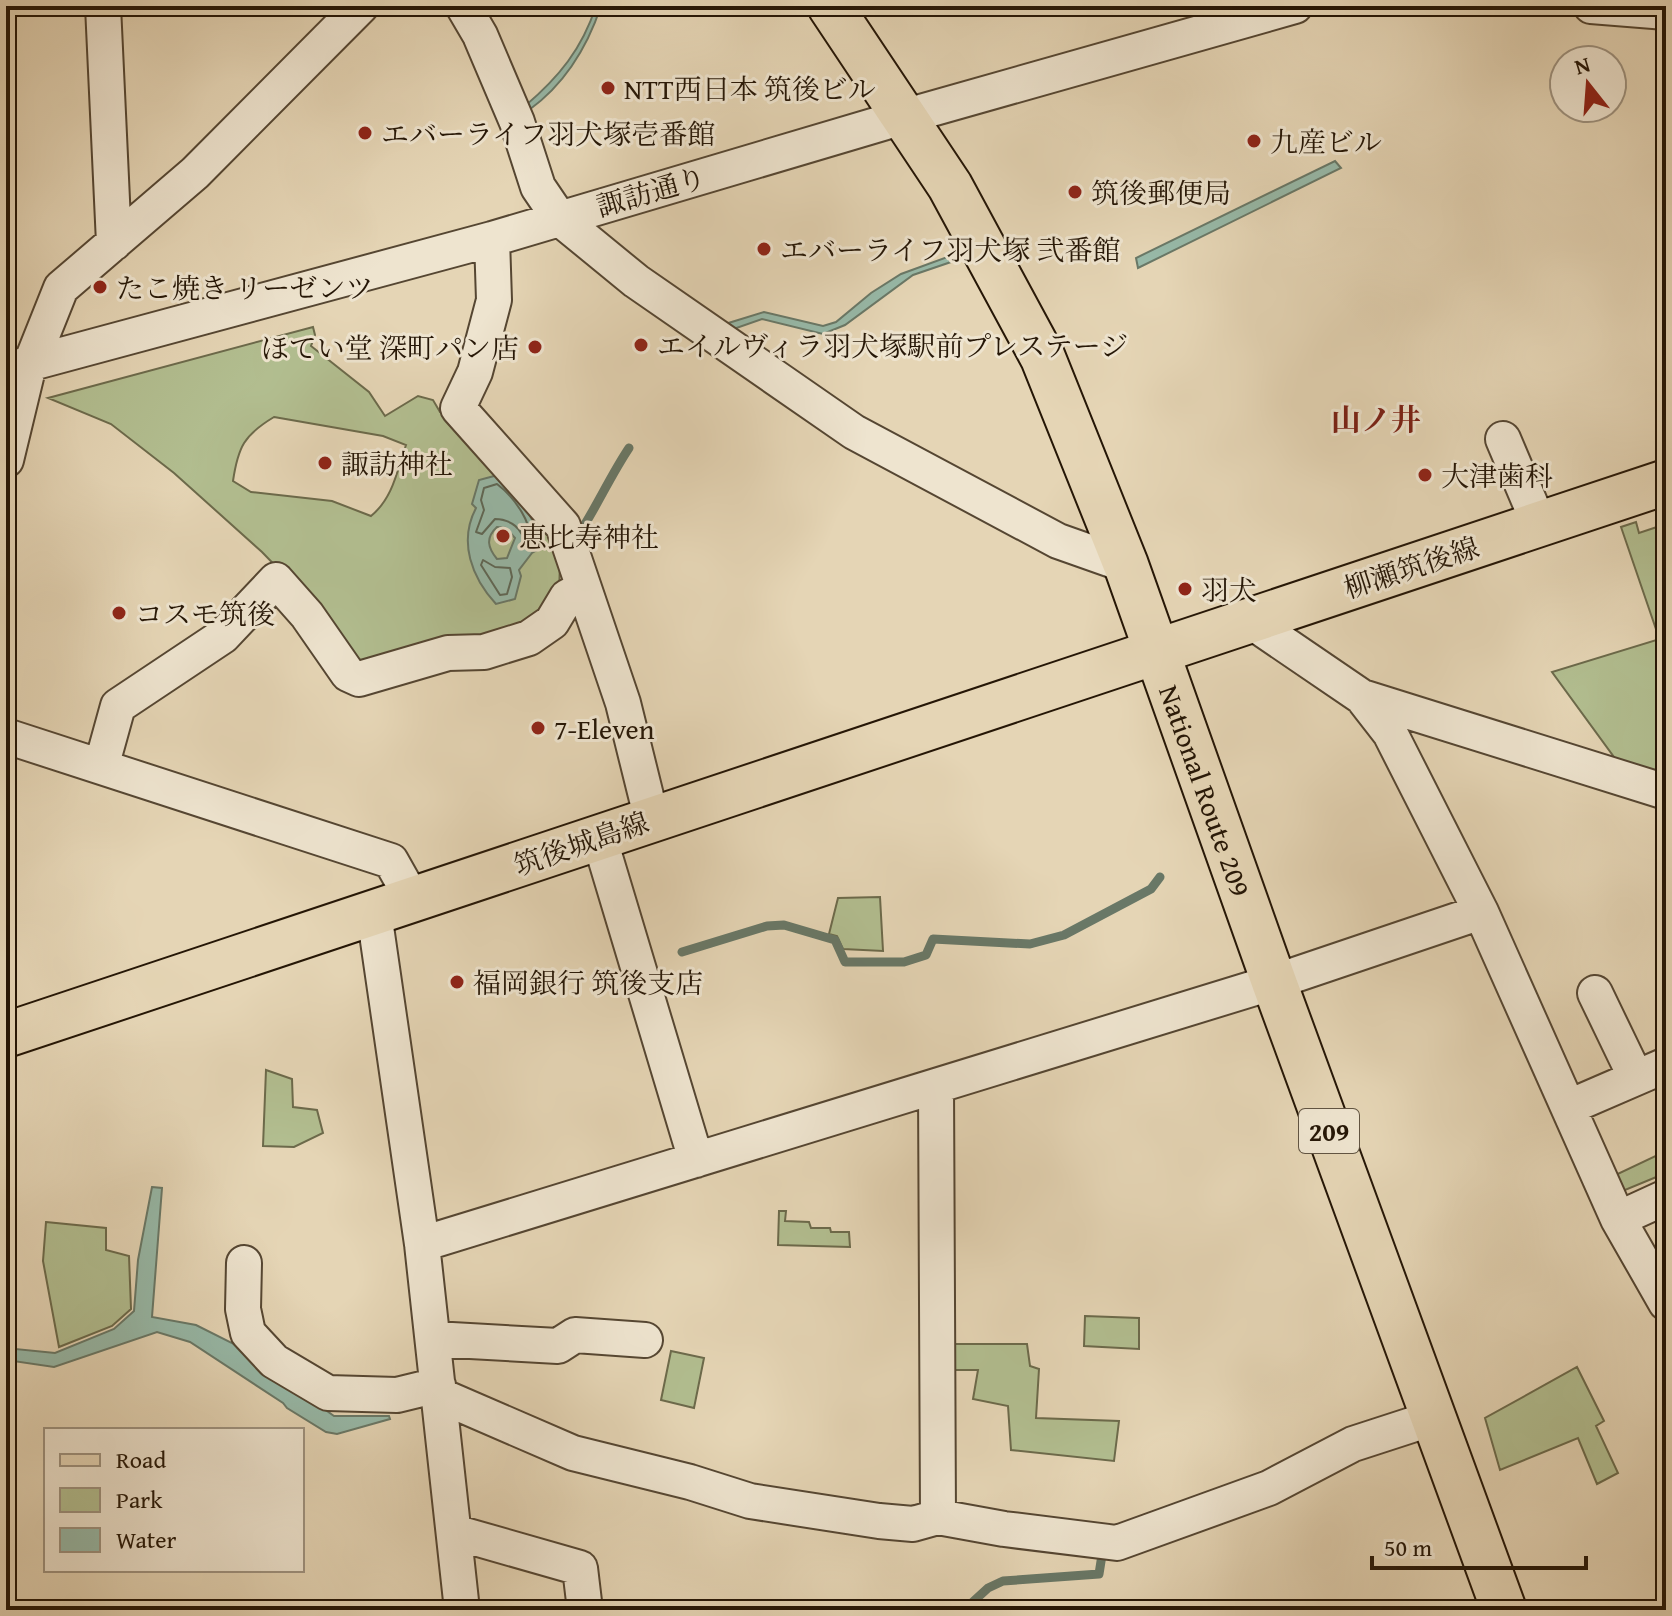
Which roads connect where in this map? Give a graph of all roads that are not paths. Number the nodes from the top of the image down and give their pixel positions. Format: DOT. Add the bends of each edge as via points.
graph roads {
  1 [pos="103,6"];
  2 [pos="361,6"];
  3 [pos="463,6"];
  4 [pos="830,6"];
  5 [pos="1295,6"];
  6 [pos="1591,6"];
  7 [pos="1666,12"];
  8 [pos="903,117"];
  9 [pos="559,218"];
  10 [pos="492,239"];
  11 [pos="114,243"];
  12 [pos="18,368"];
  13 [pos="1503,439"];
  14 [pos="6,460"];
  15 [pos="1666,482"];
  16 [pos="1539,524"];
  17 [pos="1126,565"];
  18 [pos="582,589"];
  19 [pos="1249,620"];
  20 [pos="1157,651"];
  21 [pos="1362,697"];
  22 [pos="6,736"];
  23 [pos="105,753"];
  24 [pos="1666,792"];
  25 [pos="652,820"];
  26 [pos="599,837"];
  27 [pos="393,906"];
  28 [pos="1481,912"];
  29 [pos="1274,982"];
  30 [pos="1595,993"];
  31 [pos="6,1035"];
  32 [pos="1651,1071"];
  33 [pos="936,1086"];
  34 [pos="1569,1107"];
  35 [pos="696,1160"];
  36 [pos="1666,1197"];
  37 [pos="1618,1219"];
  38 [pos="422,1244"];
  39 [pos="244,1263"];
  40 [pos="1666,1303"];
  41 [pos="434,1339"];
  42 [pos="645,1340"];
  43 [pos="439,1390"];
  44 [pos="1433,1418"];
  45 [pos="938,1517"];
  46 [pos="454,1532"];
  47 [pos="584,1600"];
  48 [pos="462,1610"];
  49 [pos="1504,1610"];
  1 -- 11 [label="street"];
  2 -- 11 [label="street" via="195,173"];
  3 -- 9 [label="street" via="517,122 538,187"];
  4 -- 8 [label="main road, National Route 209 / 209"];
  5 -- 8 [label="street, 諏訪通り"];
  6 -- 7 [label="street"];
  8 -- 9 [label="street, 諏訪通り"];
  8 -- 17 [label="main road, National Route 209 / 209" via="950,186 1043,358"];
  9 -- 10 [label="street, 諏訪通り"];
  9 -- 17 [label="street" via="636,281 854,432 1058,541"];
  10 -- 12 [label="street, 諏訪通り"];
  10 -- 18 [label="street" via="494,300 475,372 458,408 563,526"];
  11 -- 12 [label="street" via="61,288"];
  12 -- 14 [label="street" via="18,402"];
  13 -- 16 [label="street"];
  15 -- 16 [label="main road, 柳瀬筑後線"];
  16 -- 19 [label="main road, 柳瀬筑後線"];
  17 -- 20 [label="main road, National Route 209 / 209"];
  18 -- 23 [label="street" via="567,597 552,622 529,638 484,652 448,653 359,679 348,674 276,580 223,636 118,706"];
  18 -- 25 [label="street" via="623,703"];
  19 -- 20 [label="main road, 柳瀬筑後線"];
  19 -- 21 [label="street"];
  20 -- 25 [label="main road, 筑後城島線"];
  20 -- 29 [label="main road, National Route 209 / 209"];
  21 -- 24 [label="street"];
  21 -- 28 [label="street" via="1390,733"];
  22 -- 27 [label="street" via="391,861"];
  25 -- 26 [label="main road, 筑後城島線"];
  26 -- 27 [label="main road, 筑後城島線"];
  26 -- 35 [label="street"];
  27 -- 31 [label="main road, 筑後城島線"];
  27 -- 38 [label="street"];
  28 -- 29 [label="street"];
  28 -- 34 [label="street"];
  29 -- 33 [label="street"];
  29 -- 44 [label="main road, National Route 209 / 209"];
  30 -- 32 [label="street"];
  32 -- 34 [label="street"];
  33 -- 35 [label="street"];
  33 -- 45 [label="street"];
  34 -- 37 [label="street"];
  35 -- 38 [label="street"];
  36 -- 37 [label="street"];
  37 -- 40 [label="street"];
  38 -- 41 [label="street"];
  39 -- 43 [label="street" via="248,1333 274,1361 328,1393"];
  41 -- 42 [label="street" via="558,1346 575,1335"];
  41 -- 43 [label="street"];
  43 -- 45 [label="street" via="573,1453 750,1501 913,1524"];
  43 -- 46 [label="street"];
  44 -- 45 [label="street" via="1353,1444 1269,1488 1117,1543"];
  44 -- 49 [label="main road, National Route 209 / 209"];
  46 -- 47 [label="street" via="580,1568"];
  46 -- 48 [label="street"];
}
